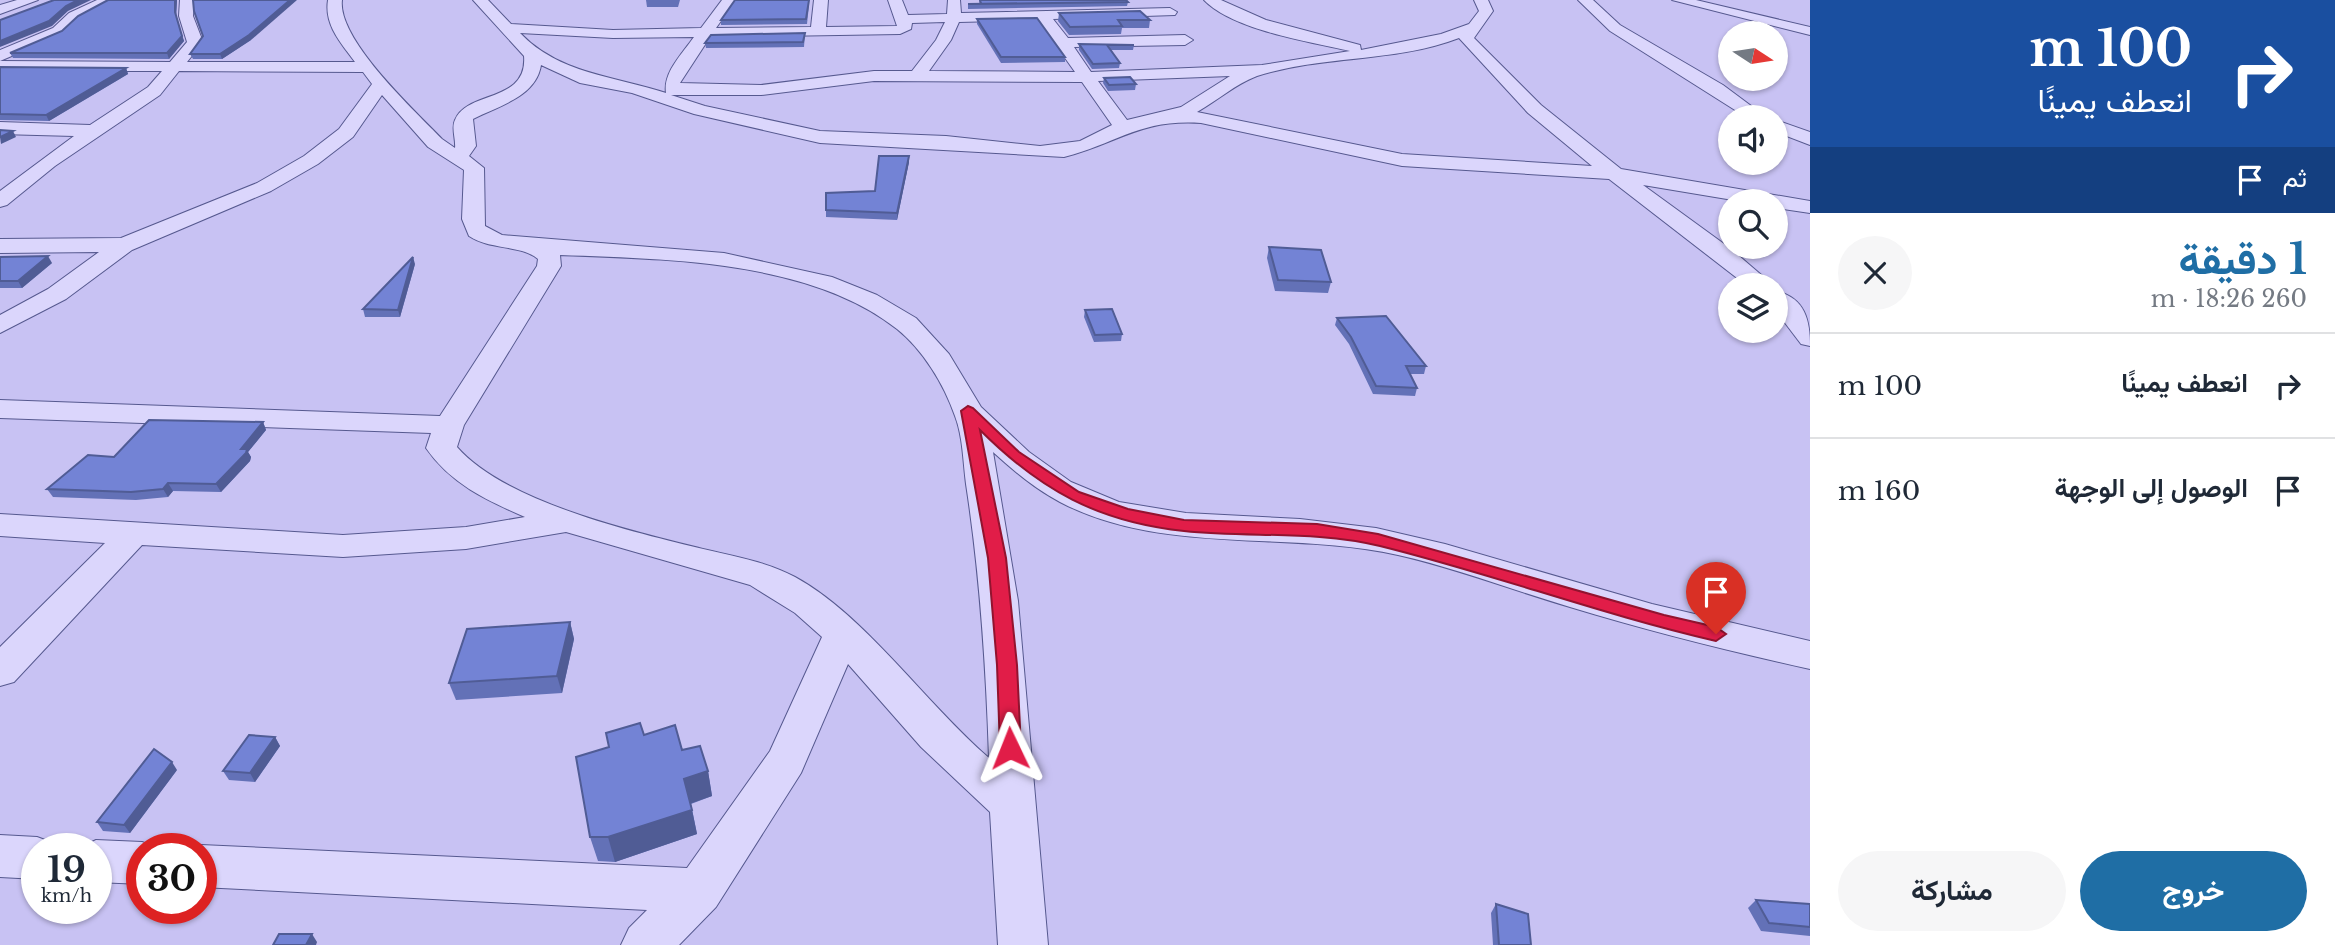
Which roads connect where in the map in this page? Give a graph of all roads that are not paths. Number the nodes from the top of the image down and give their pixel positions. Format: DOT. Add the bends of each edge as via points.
graph roads {
  1 [pos="31,0"];
  2 [pos="108,0"];
  3 [pos="187,0"];
  4 [pos="335,0"];
  5 [pos="480,0"];
  6 [pos="729,0"];
  7 [pos="821,0"];
  8 [pos="895,0"];
  9 [pos="953,0"];
  10 [pos="1184,0"];
  11 [pos="1211,0"];
  12 [pos="1480,0"];
  13 [pos="1585,0"];
  14 [pos="1679,0"];
  15 [pos="1045,8"];
  16 [pos="0,10"];
  17 [pos="1170,12"];
  18 [pos="1100,14"];
  19 [pos="954,18"];
  20 [pos="903,19"];
  21 [pos="1810,20"];
  22 [pos="1789,25"];
  23 [pos="1471,27"];
  24 [pos="506,28"];
  25 [pos="1810,31"];
  26 [pos="818,32"];
  27 [pos="706,34"];
  28 [pos="1185,40"];
  29 [pos="1124,41"];
  30 [pos="1065,43"];
  31 [pos="1378,53"];
  32 [pos="533,55"];
  33 [pos="0,57"];
  34 [pos="0,66"];
  35 [pos="175,66"];
  36 [pos="1261,70"];
  37 [pos="1204,73"];
  38 [pos="918,74"];
  39 [pos="374,75"];
  40 [pos="1085,76"];
  41 [pos="636,89"];
  42 [pos="676,90"];
  43 [pos="1740,105"];
  44 [pos="1174,116"];
  45 [pos="1123,127"];
  46 [pos="0,128"];
  47 [pos="1788,130"];
  48 [pos="93,131"];
  49 [pos="1810,139"];
  50 [pos="459,157"];
  51 [pos="1611,173"];
  52 [pos="0,174"];
  53 [pos="33,174"];
  54 [pos="1718,191"];
  55 [pos="0,201"];
  56 [pos="1788,203"];
  57 [pos="1810,208"];
  58 [pos="124,245"];
  59 [pos="0,246"];
  60 [pos="537,246"];
  61 [pos="1745,273"];
  62 [pos="1788,308"];
  63 [pos="0,325"];
  64 [pos="1810,338"];
  65 [pos="0,408"];
  66 [pos="968,411"];
  67 [pos="449,425"];
  68 [pos="567,521"];
  69 [pos="0,525"];
  70 [pos="134,533"];
  71 [pos="842,634"];
  72 [pos="1810,655"];
  73 [pos="0,671"];
  74 [pos="1012,804"];
  75 [pos="0,856"];
  76 [pos="21,857"];
  77 [pos="217,867"];
  78 [pos="699,891"];
  79 [pos="646,945"];
  80 [pos="1023,945"];
  1 -- 16 [label="street"];
  2 -- 33 [label="street" via="74,16 58,31"];
  3 -- 35 [label="street" via="187,23 195,42"];
  4 -- 39 [label="street" via="333,14 345,39"];
  5 -- 24 [label="street"];
  6 -- 27 [label="street"];
  7 -- 26 [label="street"];
  8 -- 20 [label="street"];
  9 -- 19 [label="street"];
  10 -- 17 [label="street" via="1171,5"];
  11 -- 31 [label="street" via="1272,25"];
  12 -- 23 [label="street" via="1486,11"];
  13 -- 43 [label="street" via="1615,28"];
  14 -- 22 [label="street"];
  15 -- 18 [label="street" via="1060,15"];
  15 -- 19 [label="street"];
  15 -- 30 [label="street"];
  17 -- 18 [label="street"];
  17 -- 28 [label="street"];
  18 -- 29 [label="street"];
  19 -- 20 [label="street"];
  19 -- 38 [label="street"];
  20 -- 26 [label="street" via="906,26 900,30 837,37"];
  21 -- 22 [label="street"];
  22 -- 25 [label="street"];
  23 -- 31 [label="street" via="1418,46"];
  23 -- 51 [label="street" via="1466,38 1513,91"];
  24 -- 27 [label="street"];
  24 -- 32 [label="street"];
  26 -- 27 [label="street"];
  27 -- 42 [label="street" via="676,73 672,83"];
  28 -- 29 [label="street"];
  28 -- 37 [label="street"];
  29 -- 30 [label="street"];
  30 -- 40 [label="street"];
  31 -- 36 [label="street"];
  32 -- 41 [label="street" via="575,75"];
  32 -- 50 [label="street" via="536,65 520,88 466,116 462,123 466,146"];
  34 -- 35 [label="street"];
  35 -- 39 [label="street"];
  35 -- 48 [label="street" via="154,91"];
  36 -- 37 [label="street"];
  36 -- 44 [label="street" via="1235,78 1207,102"];
  37 -- 40 [label="street"];
  38 -- 40 [label="street"];
  38 -- 42 [label="street" via="835,73 761,90"];
  39 -- 50 [label="street" via="435,143"];
  39 -- 58 [label="street" via="346,133 311,160 264,187"];
  40 -- 45 [label="street"];
  41 -- 42 [label="street"];
  41 -- 45 [label="street" via="792,132 848,139 1064,151"];
  44 -- 45 [label="street"];
  44 -- 51 [label="street" via="1402,160"];
  46 -- 48 [label="street"];
  47 -- 49 [label="street"];
  48 -- 53 [label="street"];
  50 -- 60 [label="street" via="474,169 473,223 478,232"];
  51 -- 54 [label="street"];
  51 -- 61 [label="street"];
  52 -- 53 [label="street"];
  53 -- 55 [label="street"];
  56 -- 57 [label="street"];
  58 -- 59 [label="street"];
  58 -- 63 [label="street" via="57,295"];
  60 -- 66 [label="street" via="722,259 850,292 880,304 921,335"];
  60 -- 67 [label="street" via="550,257 549,266"];
  62 -- 64 [label="street"];
  65 -- 67 [label="street"];
  66 -- 72 [label="street" via="1014,455 1073,496 1125,514 1184,525 1317,530 1378,540 1664,622"];
  66 -- 74 [label="street" via="997,558"];
  67 -- 68 [label="street" via="441,448 462,472 490,489"];
  68 -- 70 [label="street" via="466,538 343,546"];
  68 -- 71 [label="street" via="761,575 788,587"];
  69 -- 70 [label="street"];
  70 -- 73 [label="street"];
  71 -- 74 [label="street" via="928,728"];
  71 -- 78 [label="street" via="786,761"];
  74 -- 80 [label="street"];
  75 -- 76 [label="street"];
  77 -- 78 [label="street"];
  78 -- 79 [label="street"];
}
